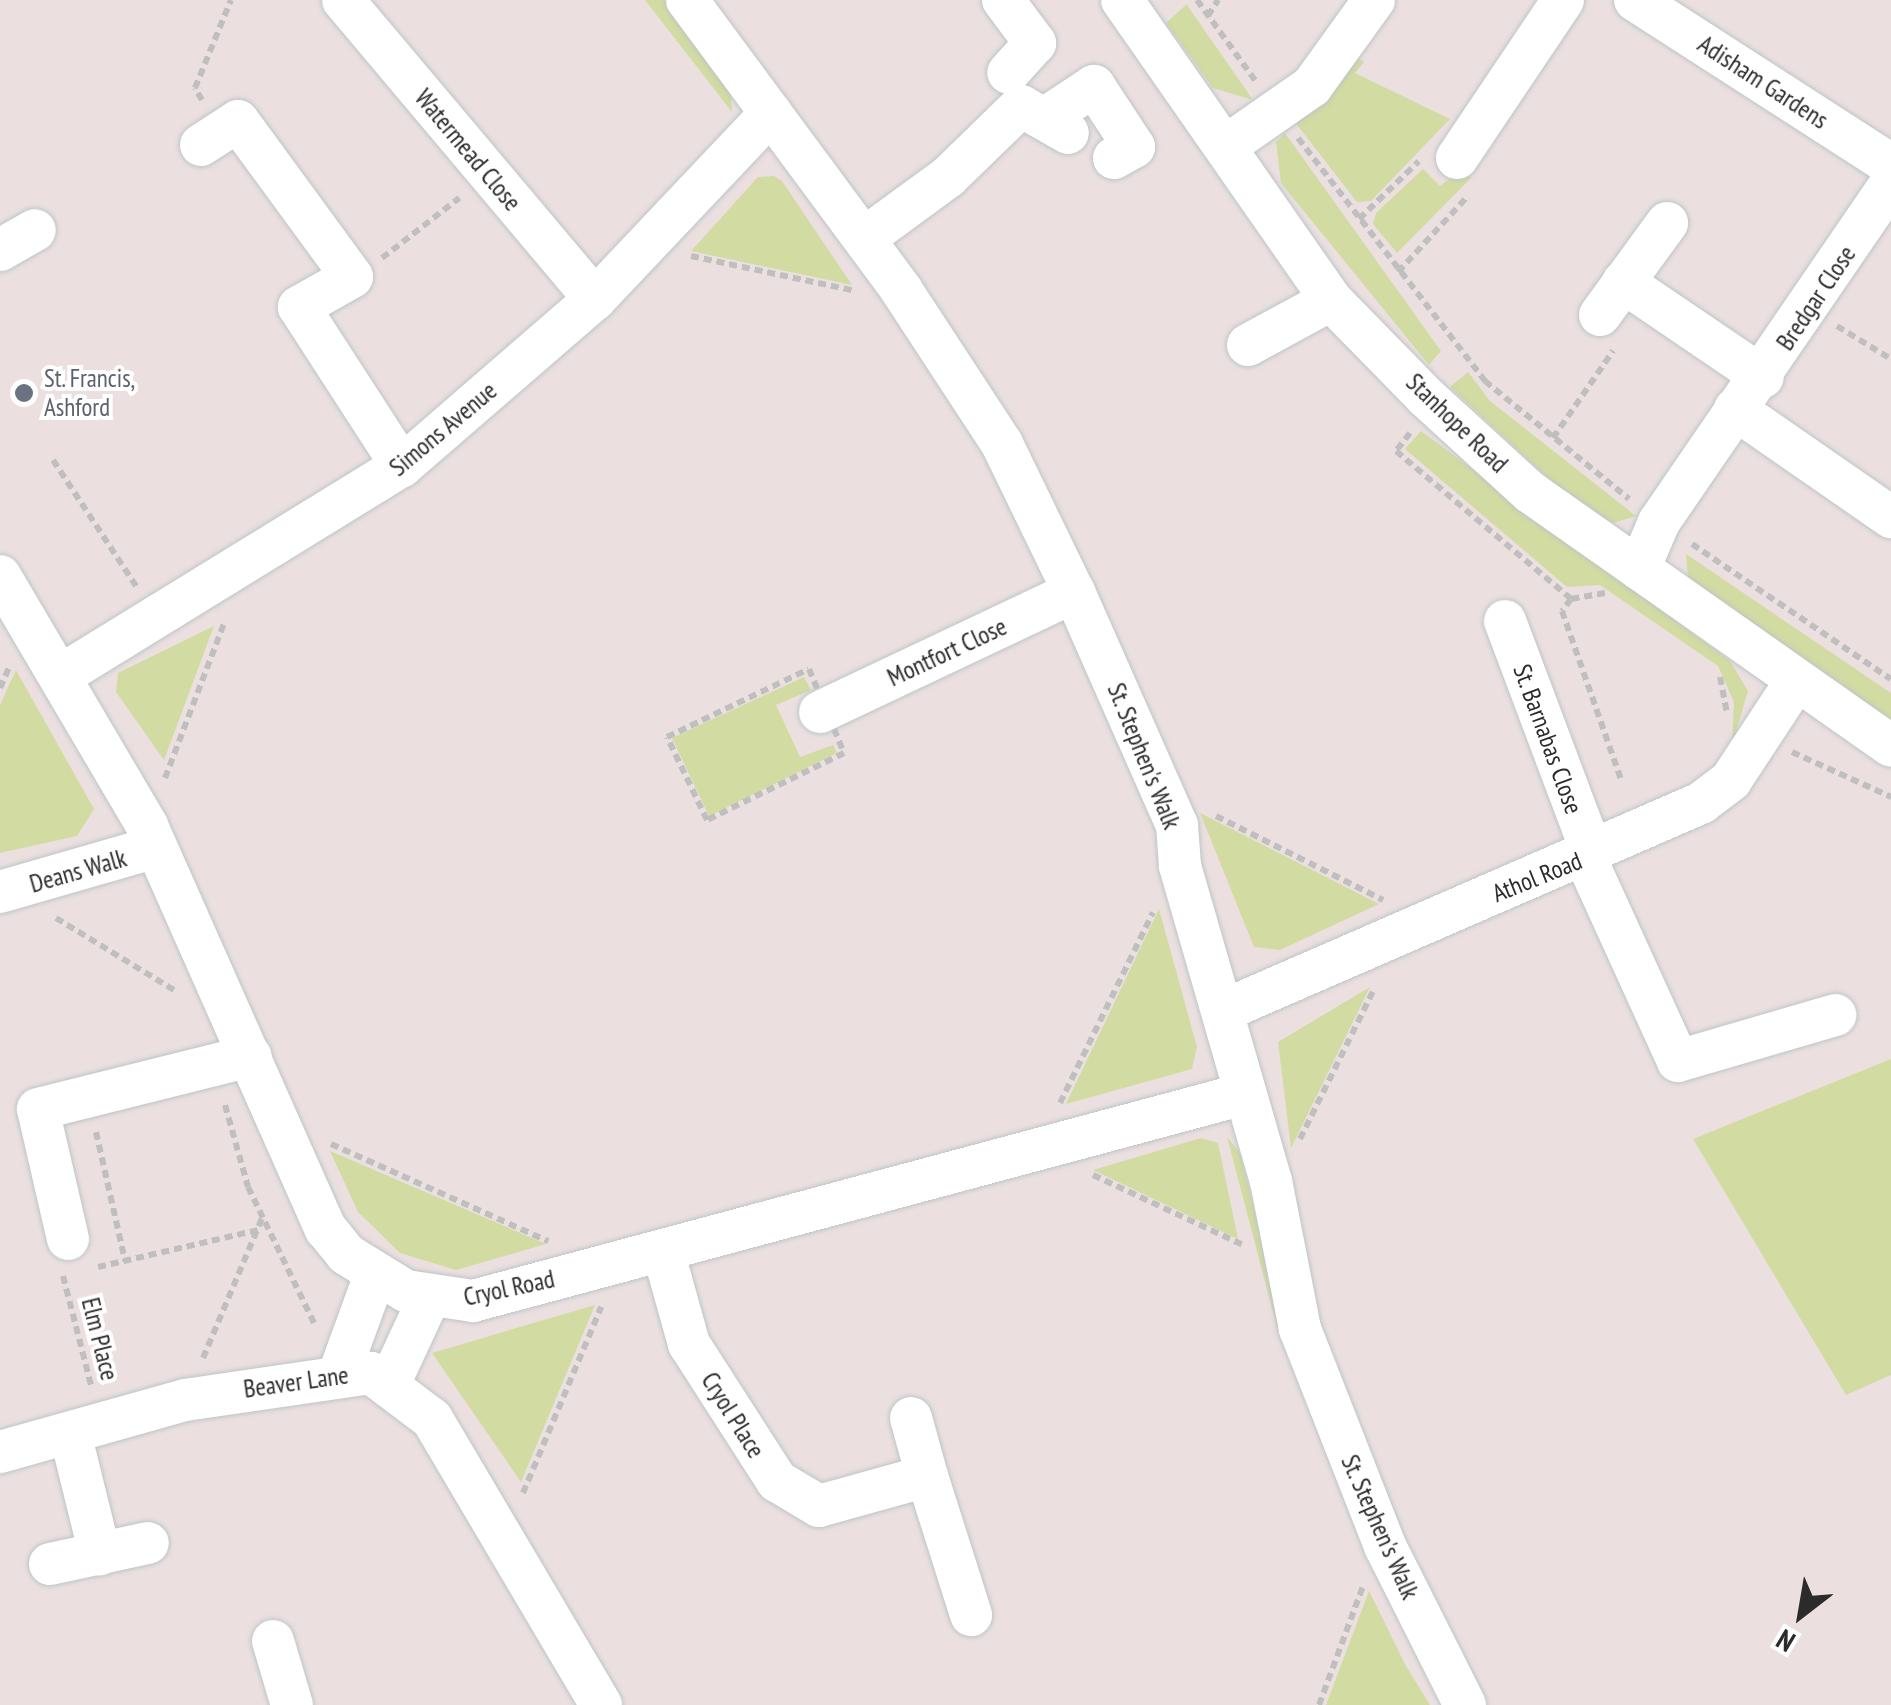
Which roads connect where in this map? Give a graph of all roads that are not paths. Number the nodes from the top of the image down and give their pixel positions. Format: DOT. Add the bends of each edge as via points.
graph roads {
  1 [pos="343,0"];
  2 [pos="687,0"];
  3 [pos="1003,0"];
  4 [pos="1122,0"];
  5 [pos="1374,0"];
  6 [pos="1563,0"];
  7 [pos="1635,0"];
  8 [pos="1030,98"];
  9 [pos="771,114"];
  10 [pos="211,139"];
  11 [pos="1226,146"];
  12 [pos="1114,158"];
  13 [pos="1457,158"];
  14 [pos="1891,165"];
  15 [pos="1891,183"];
  16 [pos="1667,223"];
  17 [pos="866,238"];
  18 [pos="595,300"];
  19 [pos="1331,300"];
  20 [pos="1248,345"];
  21 [pos="1763,377"];
  22 [pos="1735,409"];
  23 [pos="402,466"];
  24 [pos="1891,517"];
  25 [pos="0,576"];
  26 [pos="1630,586"];
  27 [pos="1074,592"];
  28 [pos="1505,622"];
  29 [pos="60,676"];
  30 [pos="1796,681"];
  31 [pos="824,710"];
  32 [pos="1891,746"];
  33 [pos="156,847"];
  34 [pos="1589,856"];
  35 [pos="0,892"];
  36 [pos="1227,1009"];
  37 [pos="1835,1015"];
  38 [pos="236,1060"];
  39 [pos="1244,1094"];
  40 [pos="663,1251"];
  41 [pos="63,1257"];
  42 [pos="375,1274"];
  43 [pos="428,1300"];
  44 [pos="339,1374"];
  45 [pos="390,1382"];
  46 [pos="911,1418"];
  47 [pos="86,1434"];
  48 [pos="0,1452"];
  49 [pos="927,1476"];
  50 [pos="148,1544"];
  51 [pos="100,1554"];
  52 [pos="50,1564"];
  53 [pos="971,1615"];
  54 [pos="272,1641"];
  55 [pos="292,1705"];
  56 [pos="602,1705"];
  57 [pos="1465,1705"];
  1 -- 18 [label="street, Watermead Close"];
  2 -- 9 [label="street, St. Stephen's Walk"];
  3 -- 8 [label="street" via="1035,44"];
  4 -- 11 [label="street, Stanhope Road"];
  5 -- 11 [label="street" via="1312,86"];
  6 -- 13 [label="street"];
  7 -- 14 [label="street, Adisham Gardens"];
  8 -- 12 [label="street" via="1094,86 1134,147"];
  8 -- 17 [label="street" via="948,178"];
  9 -- 17 [label="street, St. Stephen's Walk"];
  9 -- 18 [label="street, Simons Avenue"];
  10 -- 23 [label="street" via="238,121 352,277 299,307"];
  11 -- 19 [label="street, Stanhope Road"];
  15 -- 21 [label="street, Bredgar Close"];
  16 -- 21 [label="street" via="1614,313"];
  17 -- 27 [label="street, St. Stephen's Walk" via="1002,444"];
  18 -- 23 [label="street, Simons Avenue"];
  19 -- 20 [label="street"];
  19 -- 26 [label="street, Stanhope Road"];
  21 -- 22 [label="street, Bredgar Close"];
  22 -- 24 [label="street"];
  22 -- 26 [label="street, Bredgar Close"];
  23 -- 29 [label="street, Simons Avenue"];
  25 -- 29 [label="street, Cryol Road"];
  26 -- 30 [label="street, Stanhope Road"];
  27 -- 31 [label="street, Montfort Close"];
  27 -- 36 [label="street, St. Stephen's Walk" via="1178,846"];
  28 -- 34 [label="street, St. Barnabas Close"];
  29 -- 33 [label="street, Cryol Road"];
  30 -- 32 [label="street, Stanhope Road"];
  30 -- 34 [label="street, Athol Road" via="1744,728 1701,803"];
  33 -- 35 [label="street, Deans Walk"];
  33 -- 38 [label="street, Cryol Road"];
  34 -- 36 [label="street, Athol Road"];
  34 -- 37 [label="street, St. Barnabas Close" via="1678,1061"];
  36 -- 39 [label="street, St. Stephen's Walk"];
  38 -- 41 [label="street" via="38,1109"];
  38 -- 42 [label="street, Cryol Road" via="292,1147 326,1229"];
  39 -- 40 [label="street, Cryol Road"];
  39 -- 57 [label="street, St. Stephen's Walk" via="1272,1181 1300,1329 1385,1546"];
  40 -- 43 [label="street, Cryol Road" via="473,1301"];
  40 -- 49 [label="street, Cryol Place" via="689,1344 777,1481 819,1506"];
  42 -- 43 [label="street, Cryol Road"];
  42 -- 44 [label="street"];
  43 -- 45 [label="street"];
  44 -- 45 [label="street, Beaver Lane"];
  44 -- 47 [label="street, Beaver Lane" via="185,1400"];
  45 -- 56 [label="street" via="432,1420"];
  46 -- 49 [label="street"];
  47 -- 48 [label="street, Beaver Lane"];
  47 -- 51 [label="street"];
  49 -- 53 [label="street"];
  50 -- 51 [label="street"];
  51 -- 52 [label="street"];
  54 -- 55 [label="street"];
}
